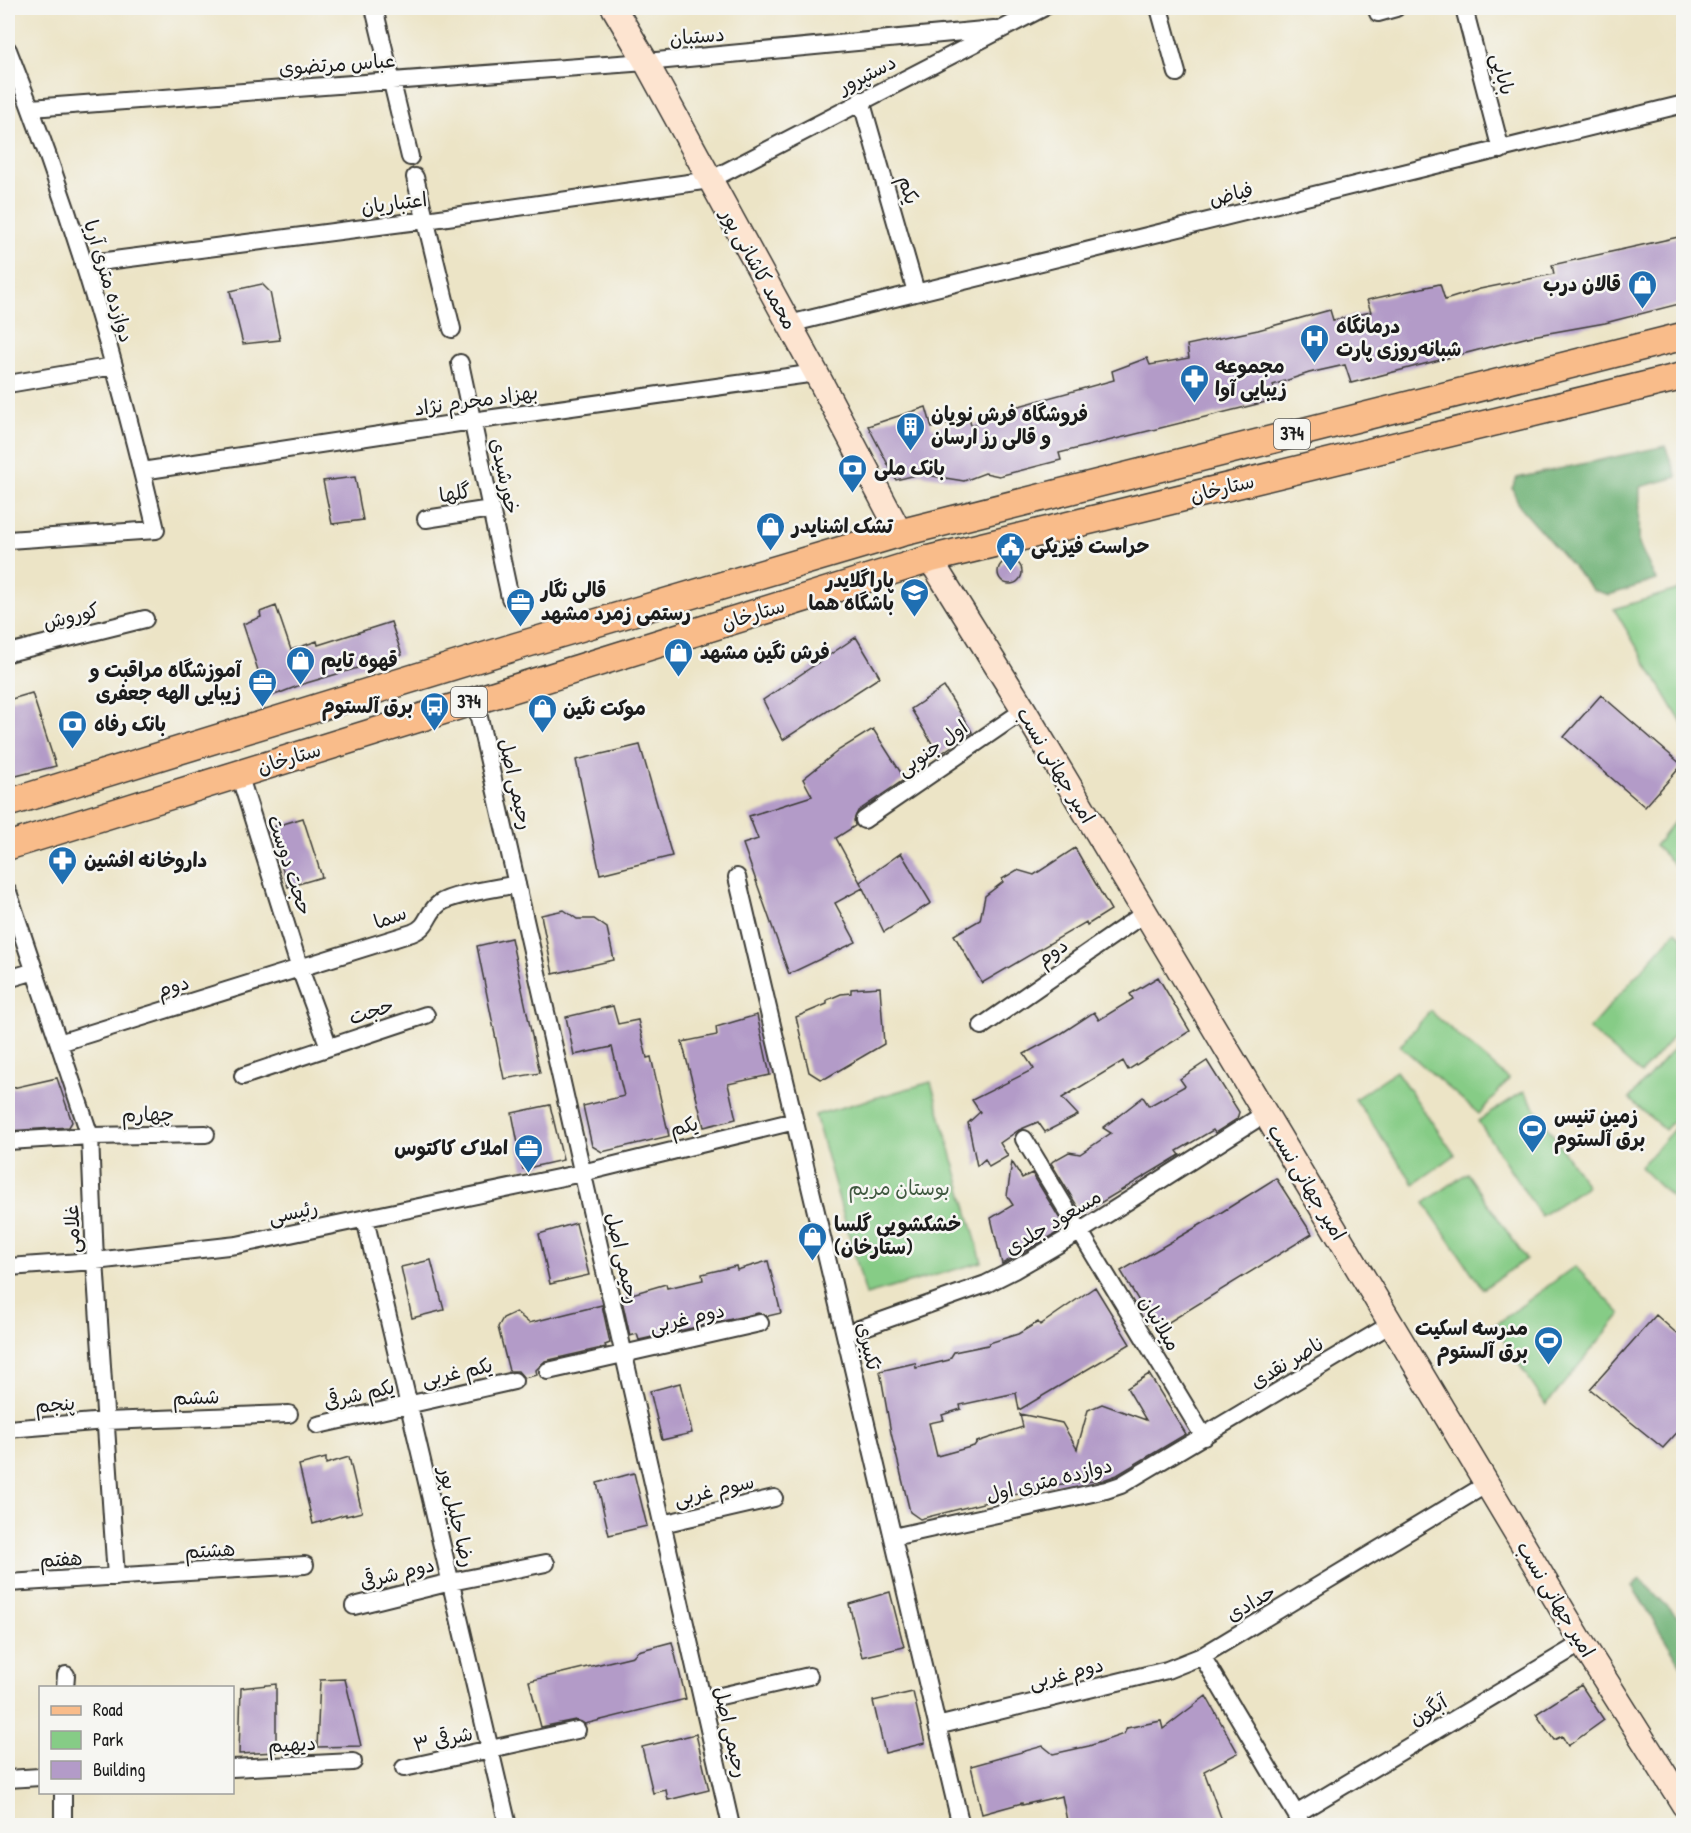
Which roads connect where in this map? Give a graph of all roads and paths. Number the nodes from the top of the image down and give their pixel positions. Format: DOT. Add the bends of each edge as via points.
graph roads {
  1 [pos="374,8"];
  2 [pos="614,8"];
  3 [pos="1043,8"];
  4 [pos="1159,8"];
  5 [pos="1396,8"];
  6 [pos="1464,8"];
  7 [pos="1378,13"];
  8 [pos="1003,28"];
  9 [pos="8,50"];
  10 [pos="646,62"];
  11 [pos="1177,73"];
  12 [pos="392,81"];
  13 [pos="861,100"];
  14 [pos="1683,104"];
  15 [pos="31,108"];
  16 [pos="1501,150"];
  17 [pos="410,157"];
  18 [pos="415,177"];
  19 [pos="710,180"];
  20 [pos="426,220"];
  21 [pos="83,264"];
  22 [pos="916,292"];
  23 [pos="789,324"];
  24 [pos="452,329"];
  25 [pos="1683,336"];
  26 [pos="460,363"];
  27 [pos="114,366"];
  28 [pos="816,373"];
  29 [pos="1683,376"];
  30 [pos="8,384"];
  31 [pos="472,421"];
  32 [pos="142,471"];
  33 [pos="491,509"];
  34 [pos="426,519"];
  35 [pos="900,533"];
  36 [pos="8,540"];
  37 [pos="930,559"];
  38 [pos="510,598"];
  39 [pos="145,619"];
  40 [pos="8,653"];
  41 [pos="475,700"];
  42 [pos="1023,710"];
  43 [pos="239,774"];
  44 [pos="8,803"];
  45 [pos="864,820"];
  46 [pos="8,846"];
  47 [pos="737,877"];
  48 [pos="517,884"];
  49 [pos="8,892"];
  50 [pos="1145,913"];
  51 [pos="300,969"];
  52 [pos="35,972"];
  53 [pos="8,979"];
  54 [pos="426,1015"];
  55 [pos="982,1026"];
  56 [pos="59,1043"];
  57 [pos="328,1047"];
  58 [pos="243,1076"];
  59 [pos="1266,1113"];
  60 [pos="795,1121"];
  61 [pos="206,1134"];
  62 [pos="90,1136"];
  63 [pos="1024,1139"];
  64 [pos="8,1141"];
  65 [pos="582,1173"];
  66 [pos="365,1219"];
  67 [pos="1079,1232"];
  68 [pos="95,1261"];
  69 [pos="8,1267"];
  70 [pos="760,1323"];
  71 [pos="1392,1324"];
  72 [pos="845,1334"];
  73 [pos="624,1354"];
  74 [pos="548,1371"];
  75 [pos="514,1382"];
  76 [pos="409,1404"];
  77 [pos="289,1414"];
  78 [pos="106,1421"];
  79 [pos="318,1425"];
  80 [pos="8,1429"];
  81 [pos="1204,1437"];
  82 [pos="1487,1484"];
  83 [pos="774,1498"];
  84 [pos="662,1524"];
  85 [pos="893,1537"];
  86 [pos="546,1563"];
  87 [pos="305,1565"];
  88 [pos="116,1577"];
  89 [pos="451,1582"];
  90 [pos="8,1583"];
  91 [pos="354,1606"];
  92 [pos="1582,1642"];
  93 [pos="1202,1656"];
  94 [pos="809,1676"];
  95 [pos="703,1700"];
  96 [pos="937,1726"];
  97 [pos="577,1730"];
  98 [pos="490,1750"];
  99 [pos="353,1762"];
  100 [pos="234,1768"];
  101 [pos="404,1768"];
  102 [pos="39,1778"];
  103 [pos="8,1779"];
  104 [pos="63,1794"];
  105 [pos="1683,1805"];
  106 [pos="1299,1820"];
  107 [pos="63,1826"];
  108 [pos="508,1826"];
  109 [pos="731,1826"];
  110 [pos="961,1826"];
  1 -- 12 [label="street"];
  2 -- 10 [label="street, محمد کاشانی پور"];
  3 -- 8 [label="street, دستپرور"];
  4 -- 11 [label="street"];
  5 -- 7 [label="street"];
  6 -- 16 [label="street, بابایی"];
  8 -- 10 [label="street, دستبان"];
  8 -- 13 [label="street, دستپرور"];
  9 -- 15 [label="street, دوازده متری آریا"];
  10 -- 12 [label="street, عباس مرتضوی"];
  10 -- 19 [label="street, محمد کاشانی پور"];
  12 -- 15 [label="street, عباس مرتضوی"];
  12 -- 17 [label="street"];
  13 -- 19 [label="street, دستپرور"];
  13 -- 22 [label="street, یکم"];
  14 -- 16 [label="street, فیاض"];
  15 -- 21 [label="street, دوازده متری آریا"];
  16 -- 22 [label="street, فیاض"];
  18 -- 20 [label="street"];
  19 -- 20 [label="street, اعتباریان"];
  19 -- 23 [label="street, محمد کاشانی پور"];
  20 -- 21 [label="street, اعتباریان"];
  20 -- 24 [label="street"];
  21 -- 27 [label="street, دوازده متری آریا"];
  22 -- 23 [label="street, فیاض"];
  23 -- 28 [label="street, محمد کاشانی پور"];
  25 -- 35 [label="main road, ستارخان / 374"];
  26 -- 31 [label="street, خورشیدی"];
  27 -- 30 [label="street"];
  27 -- 32 [label="street, دوازده متری آریا"];
  28 -- 31 [label="street, بهزاد محرم نژاد"];
  28 -- 35 [label="street, محمد کاشانی پور"];
  29 -- 37 [label="main road, ستارخان / 374"];
  31 -- 32 [label="street, بهزاد محرم نژاد"];
  31 -- 33 [label="street, خورشیدی"];
  32 -- 36 [label="street, دوازده متری آریا" via="156,530"];
  33 -- 34 [label="street, گلها"];
  33 -- 38 [label="street, خورشیدی"];
  35 -- 44 [label="main road, ستارخان / 374"];
  37 -- 41 [label="main road, ستارخان / 374"];
  37 -- 42 [label="street, امیر جهانی نسب"];
  39 -- 40 [label="street, کوروش"];
  41 -- 43 [label="main road, ستارخان / 374"];
  41 -- 48 [label="street, رحیمی اصل"];
  42 -- 45 [label="street, اول جنوبی"];
  42 -- 50 [label="street, امیر جهانی نسب"];
  43 -- 46 [label="main road, ستارخان / 374"];
  43 -- 51 [label="street, حجت دوست"];
  47 -- 60 [label="street, تکبیری"];
  48 -- 51 [label="street, سما" via="446,900 433,909 420,930"];
  48 -- 65 [label="street, رحیمی اصل"];
  49 -- 52 [label="street, غلامی"];
  50 -- 55 [label="street, دوم"];
  50 -- 59 [label="street, امیر جهانی نسب"];
  51 -- 56 [label="street, دوم"];
  51 -- 57 [label="street, حجت"];
  52 -- 53 [label="street"];
  52 -- 56 [label="street, غلامی"];
  54 -- 57 [label="street, حجت"];
  56 -- 62 [label="street, غلامی"];
  57 -- 58 [label="street, حجت"];
  59 -- 67 [label="street, مسعود جلدی"];
  59 -- 71 [label="street, امیر جهانی نسب"];
  60 -- 65 [label="street, یکم"];
  60 -- 72 [label="street, تکبیری"];
  61 -- 62 [label="street, چهارم"];
  62 -- 64 [label="street, چهارم"];
  62 -- 68 [label="street, غلامی"];
  63 -- 67 [label="street, میلانیان"];
  65 -- 66 [label="street, رئیسی"];
  65 -- 73 [label="street, رحیمی اصل"];
  66 -- 68 [label="street, رئیسی" via="228,1246"];
  66 -- 76 [label="street, رضا جلیل پور"];
  67 -- 72 [label="street, مسعود جلدی" via="986,1284"];
  67 -- 81 [label="street, میلانیان"];
  68 -- 69 [label="street, رئیسی"];
  68 -- 78 [label="street, غلامی"];
  70 -- 73 [label="street, دوم غربی"];
  71 -- 81 [label="street, ناصر نقدی"];
  71 -- 82 [label="street, امیر جهانی نسب"];
  72 -- 85 [label="street, تکبیری"];
  73 -- 74 [label="street"];
  73 -- 84 [label="street, رحیمی اصل"];
  75 -- 76 [label="street, یکم غربی"];
  76 -- 79 [label="street, یکم شرقی"];
  76 -- 89 [label="street, رضا جلیل پور"];
  77 -- 78 [label="street, ششم"];
  78 -- 80 [label="street, پنجم"];
  78 -- 88 [label="street, غلامی"];
  81 -- 85 [label="street, دوازده متری اول" via="1131,1480 1106,1490"];
  82 -- 92 [label="street, امیر جهانی نسب"];
  82 -- 93 [label="street, حدادی"];
  83 -- 84 [label="street, سوم غربی"];
  84 -- 95 [label="street, رحیمی اصل"];
  85 -- 96 [label="street, تکبیری"];
  86 -- 89 [label="street"];
  87 -- 88 [label="street, هشتم"];
  88 -- 90 [label="street, هفتم"];
  89 -- 91 [label="street, دوم شرقی"];
  89 -- 98 [label="street, رضا جلیل پور"];
  92 -- 105 [label="street, امیر جهانی نسب"];
  92 -- 106 [label="street, آبگون"];
  93 -- 96 [label="street, دوم غربی" via="1167,1670"];
  93 -- 106 [label="street"];
  94 -- 95 [label="street"];
  95 -- 109 [label="street, رحیمی اصل"];
  96 -- 110 [label="street, تکبیری"];
  97 -- 98 [label="street"];
  98 -- 101 [label="street, ۳ شرقی"];
  98 -- 108 [label="street, رضا جلیل پور"];
  99 -- 100 [label="street, دیهیم"];
  102 -- 103 [label="street"];
  104 -- 107 [label="street"];
}
